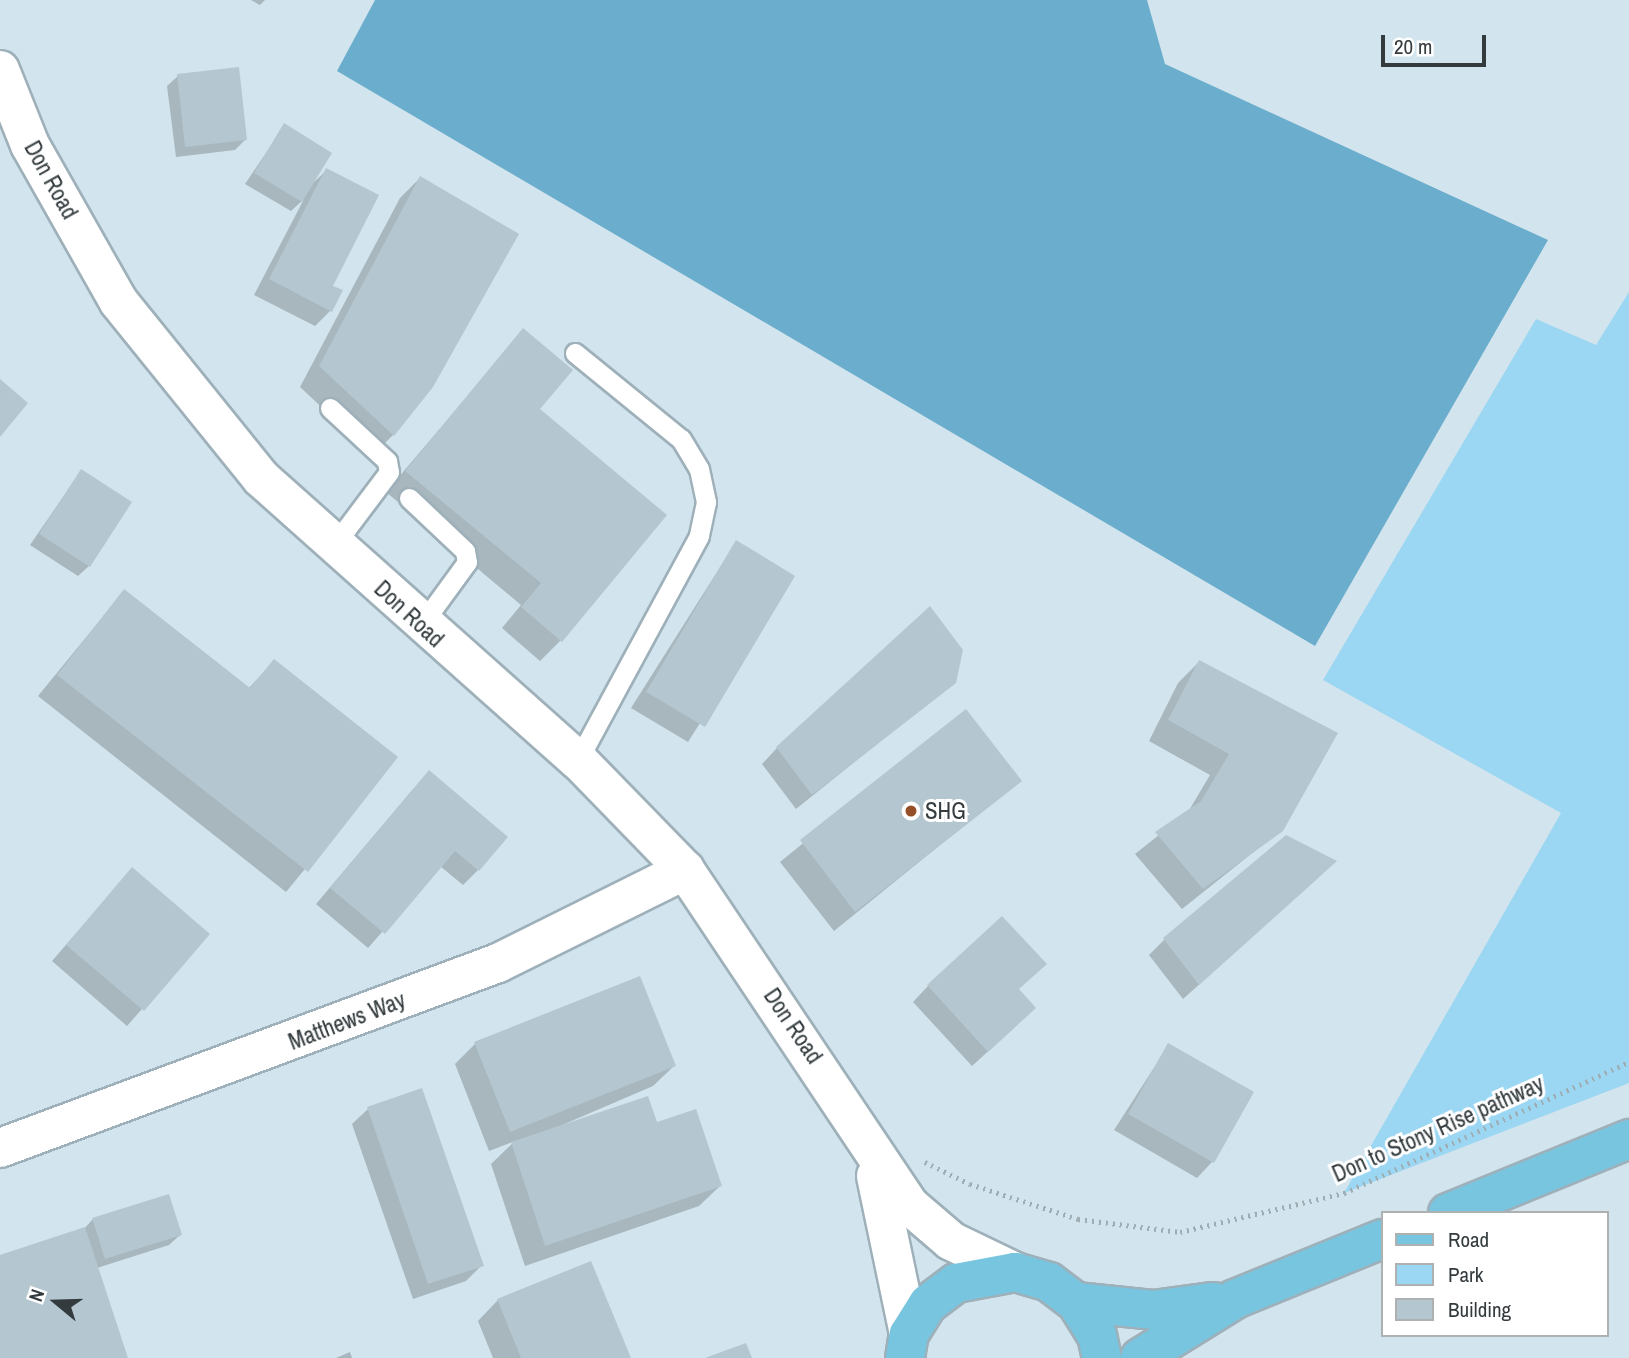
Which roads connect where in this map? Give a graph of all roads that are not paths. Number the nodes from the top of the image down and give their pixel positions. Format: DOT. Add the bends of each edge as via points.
graph roads {
  1 [pos="0,70"];
  2 [pos="575,353"];
  3 [pos="330,408"];
  4 [pos="409,498"];
  5 [pos="334,544"];
  6 [pos="421,625"];
  7 [pos="578,760"];
  8 [pos="685,870"];
  9 [pos="857,1129"];
  10 [pos="1629,1139"];
  11 [pos="0,1149"];
  12 [pos="1453,1211"];
  13 [pos="1380,1241"];
  14 [pos="1015,1272"];
  15 [pos="1236,1299"];
  16 [pos="1076,1303"];
  17 [pos="907,1346"];
  18 [pos="1102,1358"];
  19 [pos="1140,1358"];
  1 -- 5 [label="main road, Don Road" via="30,145 119,302 261,478"];
  2 -- 7 [label="lane" via="681,439 699,469 706,502 699,536"];
  3 -- 5 [label="lane" via="387,461 389,472"];
  4 -- 6 [label="lane" via="465,551 467,562"];
  5 -- 6 [label="main road, Don Road"];
  6 -- 7 [label="main road, Don Road"];
  7 -- 8 [label="main road, Don Road"];
  8 -- 9 [label="main road, Don Road"];
  8 -- 11 [label="main road, Matthews Way" via="498,963"];
  9 -- 14 [label="main road, Don Road" via="909,1205 951,1241"];
  9 -- 17 [label="main road, Don Road" via="884,1195"];
  10 -- 12 [label="main road"];
  13 -- 15 [label="main road"];
  14 -- 16 [label="main road" via="1049,1282"];
  14 -- 17 [label="main road" via="956,1283 928,1304"];
  15 -- 16 [label="main road" via="1153,1310"];
  15 -- 19 [label="main road"];
  16 -- 18 [label="main road" via="1097,1335"];
}
